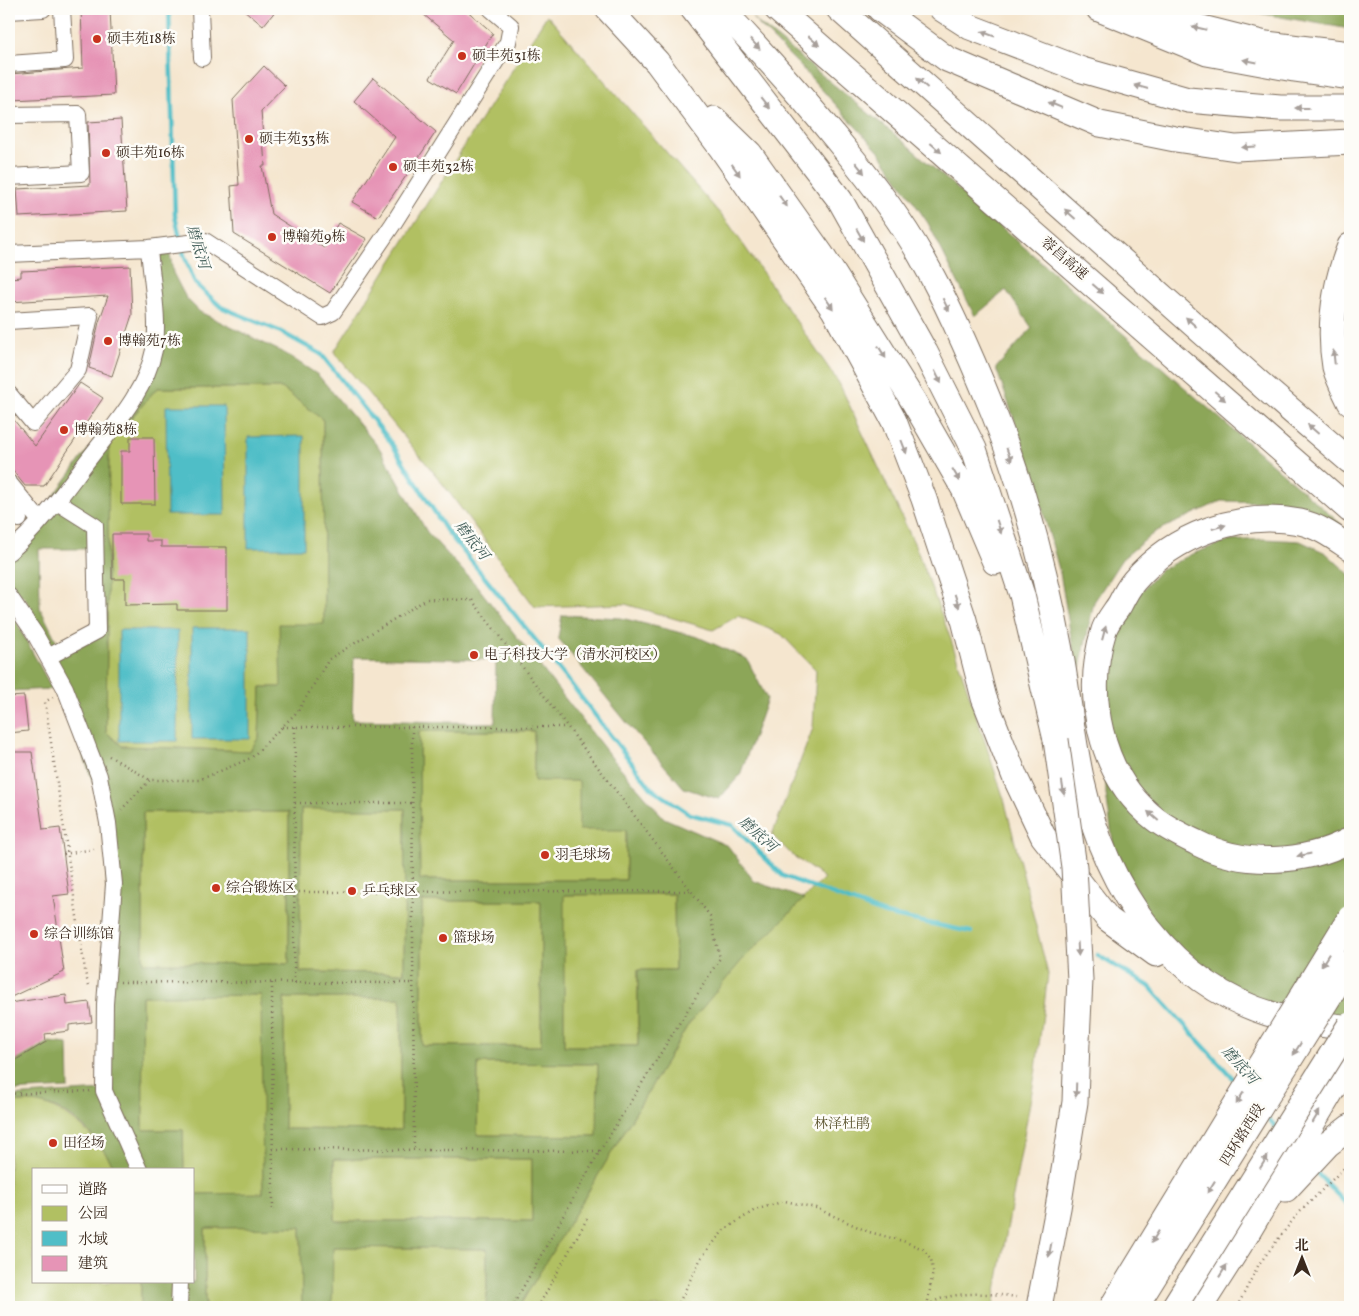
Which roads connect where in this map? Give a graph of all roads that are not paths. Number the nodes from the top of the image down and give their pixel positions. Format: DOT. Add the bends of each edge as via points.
graph roads {
  1 [pos="44,9"];
  2 [pos="62,9"];
  3 [pos="200,9"];
  4 [pos="491,9"];
  5 [pos="608,9"];
  6 [pos="693,9"];
  7 [pos="721,9"];
  8 [pos="777,9"];
  9 [pos="839,9"];
  10 [pos="880,9"];
  11 [pos="942,9"];
  12 [pos="1099,9"];
  13 [pos="1130,9"];
  14 [pos="9,11"];
  15 [pos="1350,54"];
  16 [pos="202,58"];
  17 [pos="657,62"];
  18 [pos="9,64"];
  19 [pos="1350,77"];
  20 [pos="1350,108"];
  21 [pos="9,115"];
  22 [pos="1350,142"];
  23 [pos="9,177"];
  24 [pos="1350,246"];
  25 [pos="154,247"];
  26 [pos="9,254"];
  27 [pos="9,321"];
  28 [pos="9,394"];
  29 [pos="1350,402"];
  30 [pos="1350,461"];
  31 [pos="9,483"];
  32 [pos="56,502"];
  33 [pos="1350,510"];
  34 [pos="40,521"];
  35 [pos="1350,548"];
  36 [pos="9,552"];
  37 [pos="9,596"];
  38 [pos="48,657"];
  39 [pos="1056,740"];
  40 [pos="1350,840"];
  41 [pos="1350,918"];
  42 [pos="1350,963"];
  43 [pos="1229,996"];
  44 [pos="1350,1026"];
  45 [pos="1350,1063"];
  46 [pos="1350,1128"];
  47 [pos="138,1168"];
  48 [pos="1246,1234"];
  49 [pos="180,1284"];
  50 [pos="1038,1304"];
  51 [pos="179,1307"];
  52 [pos="1112,1307"];
  53 [pos="1135,1307"];
  54 [pos="1174,1307"];
  55 [pos="1200,1307"];
  1 -- 14 [label="street"];
  2 -- 18 [label="street" via="65,60"];
  3 -- 16 [label="street"];
  4 -- 25 [label="street" via="511,26 508,42 393,224 332,312 322,317 205,241"];
  5 -- 17 [label="highway"];
  6 -- 39 [label="highway, one-way" via="840,200 925,352 974,449 1022,595"];
  7 -- 43 [label="highway, one-way" via="785,76 870,181 924,263 966,346 1023,492 1060,651 1083,785 1111,868 1130,904 1166,950 1194,974"];
  8 -- 33 [label="highway, 蓉昌高速, one-way"];
  30 -- 9 [label="highway, one-way"];
  22 -- 10 [label="highway, one-way" via="1236,148 1100,124 947,58"];
  20 -- 11 [label="highway, one-way" via="1280,108 1188,100 1082,70 970,27"];
  19 -- 12 [label="highway, one-way" via="1206,53"];
  15 -- 13 [label="highway, one-way" via="1266,44"];
  17 -- 39 [label="highway, one-way" via="750,154 821,254 914,402 964,489 992,553"];
  17 -- 43 [label="highway, one-way" via="834,310 894,421 964,620 984,698 1015,777 1043,836 1108,919 1170,963"];
  21 -- 23 [label="street" via="78,114 82,173"];
  29 -- 24 [label="highway, one-way" via="1336,368 1332,330 1338,275"];
  25 -- 26 [label="street"];
  25 -- 32 [label="street" via="155,348 150,364 141,385 114,425"];
  27 -- 28 [label="street" via="90,316 78,370 33,423"];
  31 -- 34 [label="street"];
  32 -- 34 [label="street"];
  32 -- 38 [label="street" via="95,526 97,630"];
  34 -- 36 [label="street"];
  40 -- 35 [label="highway, one-way" via="1303,856 1271,860 1232,856 1208,849 1177,833 1154,818 1120,778 1107,752 1096,716 1094,681 1105,628 1133,582 1185,539 1219,526 1261,519 1301,522 1325,531"];
  37 -- 38 [label="street"];
  38 -- 47 [label="street" via="65,688 100,776 114,884 106,982 104,1091"];
  39 -- 50 [label="highway, one-way, bridge" via="1074,867 1080,980 1075,1102"];
  41 -- 52 [label="highway, one-way, bridge"];
  42 -- 53 [label="highway, 四环路西段, one-way, bridge"];
  43 -- 44 [label="highway" via="1282,1017"];
  54 -- 44 [label="highway, one-way, bridge"];
  48 -- 45 [label="highway, one-way"];
  46 -- 48 [label="highway" via="1328,1144"];
  55 -- 48 [label="highway, one-way"];
  49 -- 51 [label="street"];
}
